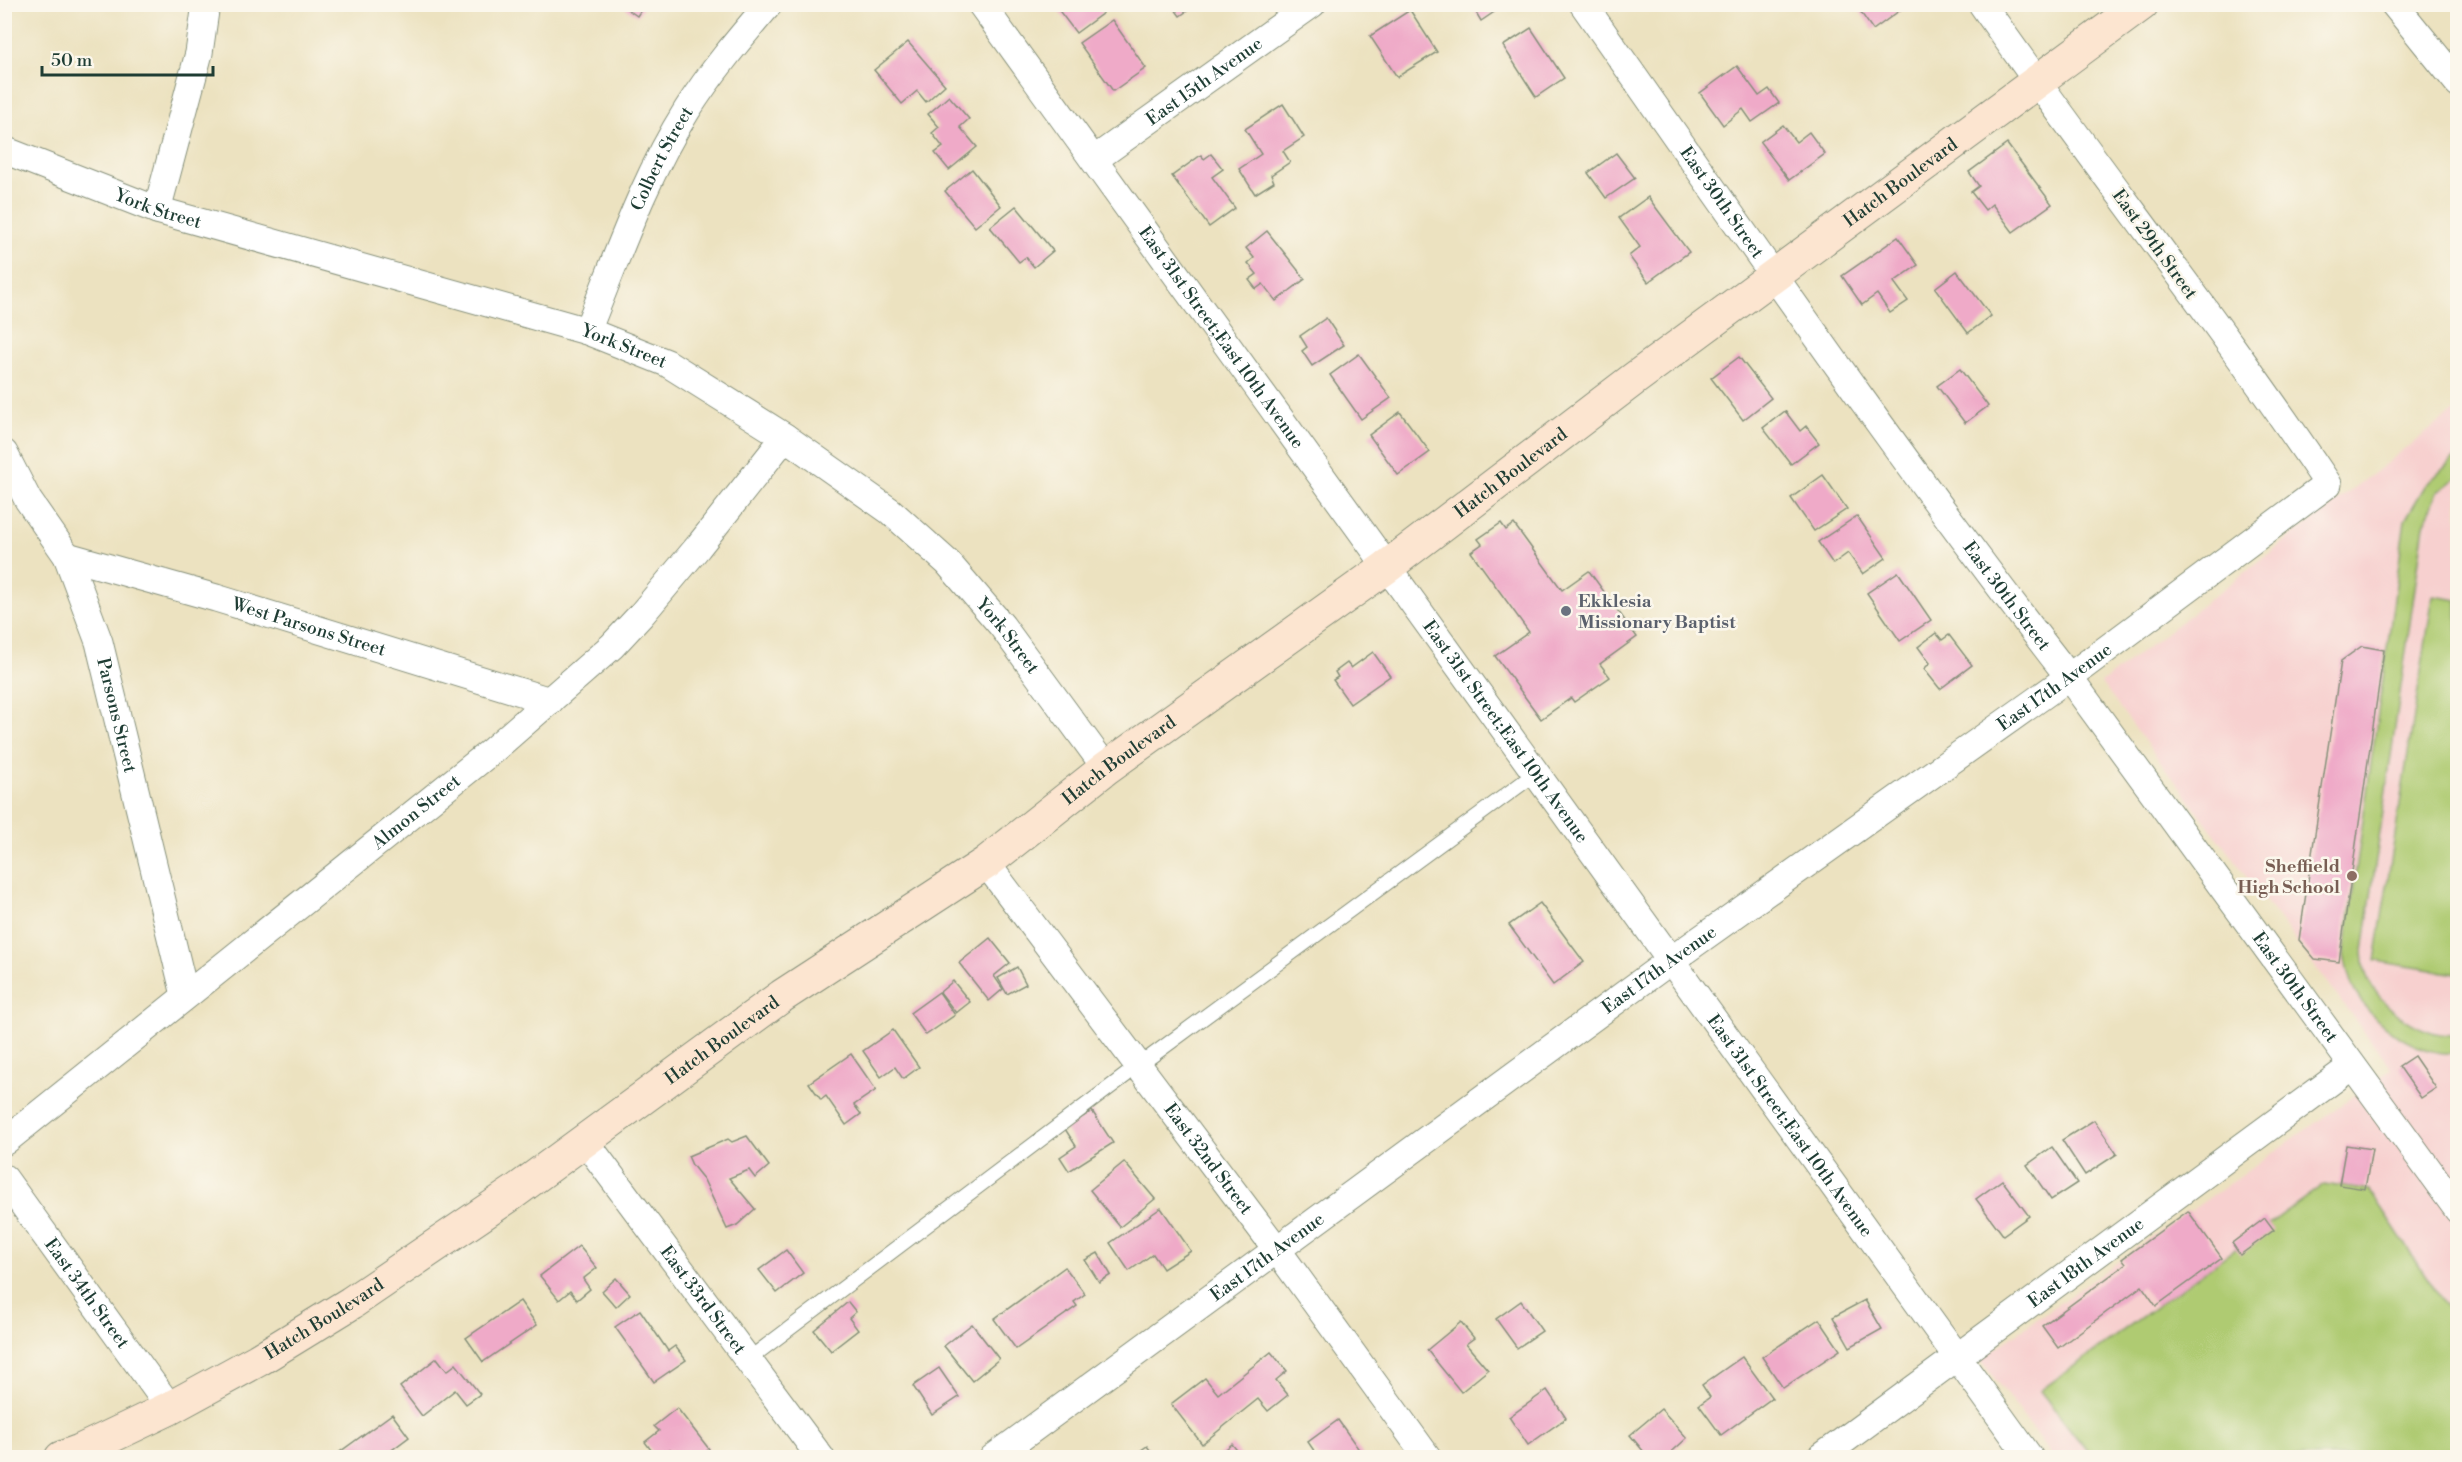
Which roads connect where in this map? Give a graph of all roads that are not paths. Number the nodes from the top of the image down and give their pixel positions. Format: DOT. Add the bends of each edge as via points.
graph roads {
  1 [pos="206,4"];
  2 [pos="769,4"];
  3 [pos="981,4"];
  4 [pos="1311,4"];
  5 [pos="1583,4"];
  6 [pos="1982,4"];
  7 [pos="2142,4"];
  8 [pos="2394,4"];
  9 [pos="2037,83"];
  10 [pos="2457,84"];
  11 [pos="4,150"];
  12 [pos="1095,159"];
  13 [pos="157,210"];
  14 [pos="1775,277"];
  15 [pos="586,331"];
  16 [pos="785,437"];
  17 [pos="4,453"];
  18 [pos="2328,484"];
  19 [pos="67,556"];
  20 [pos="1388,566"];
  21 [pos="2069,677"];
  22 [pos="550,701"];
  23 [pos="1106,768"];
  24 [pos="1536,773"];
  25 [pos="986,863"];
  26 [pos="1670,961"];
  27 [pos="185,995"];
  28 [pos="1138,1066"];
  29 [pos="2352,1066"];
  30 [pos="585,1141"];
  31 [pos="4,1142"];
  32 [pos="4,1178"];
  33 [pos="2457,1210"];
  34 [pos="1278,1251"];
  35 [pos="1956,1356"];
  36 [pos="749,1359"];
  37 [pos="170,1408"];
  38 [pos="75,1455"];
  39 [pos="821,1458"];
  40 [pos="993,1458"];
  41 [pos="1428,1458"];
  42 [pos="1820,1458"];
  43 [pos="2030,1458"];
  1 -- 13 [label="street" via="199,53"];
  2 -- 15 [label="street, Colbert Street" via="735,43 687,110 648,183"];
  3 -- 12 [label="street, East 31st Street;East 10th Avenue"];
  4 -- 12 [label="street, East 15th Avenue"];
  5 -- 14 [label="street, East 30th Street"];
  6 -- 9 [label="street, East 29th Street"];
  7 -- 9 [label="main road, Hatch Boulevard"];
  8 -- 10 [label="street"];
  9 -- 14 [label="main road, Hatch Boulevard"];
  9 -- 18 [label="street, East 29th Street"];
  11 -- 13 [label="street, York Street"];
  12 -- 20 [label="street, East 31st Street;East 10th Avenue"];
  13 -- 15 [label="street, York Street"];
  14 -- 20 [label="main road, Hatch Boulevard"];
  14 -- 21 [label="street, East 30th Street"];
  15 -- 16 [label="street, York Street" via="667,363"];
  16 -- 22 [label="street, Almon Street" via="641,615"];
  16 -- 23 [label="street, York Street" via="890,511 948,563 1002,626"];
  17 -- 19 [label="street, Parsons Street" via="28,500"];
  18 -- 21 [label="street, East 17th Avenue"];
  19 -- 22 [label="street, West Parsons Street"];
  19 -- 27 [label="street, Parsons Street" via="102,650"];
  20 -- 23 [label="main road, Hatch Boulevard"];
  20 -- 24 [label="street, East 31st Street;East 10th Avenue"];
  21 -- 26 [label="street, East 17th Avenue"];
  21 -- 29 [label="street, East 30th Street"];
  22 -- 27 [label="street, Almon Street"];
  23 -- 25 [label="main road, Hatch Boulevard"];
  24 -- 26 [label="street, East 31st Street;East 10th Avenue"];
  24 -- 28 [label="lane"];
  25 -- 28 [label="street, East 32nd Street"];
  25 -- 30 [label="main road, Hatch Boulevard" via="782,996"];
  26 -- 34 [label="street, East 17th Avenue"];
  26 -- 35 [label="street, East 31st Street;East 10th Avenue"];
  27 -- 31 [label="street, Almon Street"];
  28 -- 34 [label="street, East 32nd Street"];
  28 -- 36 [label="lane"];
  29 -- 33 [label="street, East 30th Street"];
  29 -- 35 [label="street, East 18th Avenue"];
  30 -- 36 [label="street, East 33rd Street"];
  30 -- 37 [label="main road, Hatch Boulevard" via="351,1302 258,1360"];
  32 -- 37 [label="street, East 34th Street"];
  34 -- 40 [label="street, East 17th Avenue"];
  34 -- 41 [label="street, East 32nd Street"];
  35 -- 42 [label="street, East 18th Avenue"];
  35 -- 43 [label="street, East 31st Street;East 10th Avenue"];
  36 -- 39 [label="street, East 33rd Street"];
  37 -- 38 [label="main road, Hatch Boulevard"];
}
